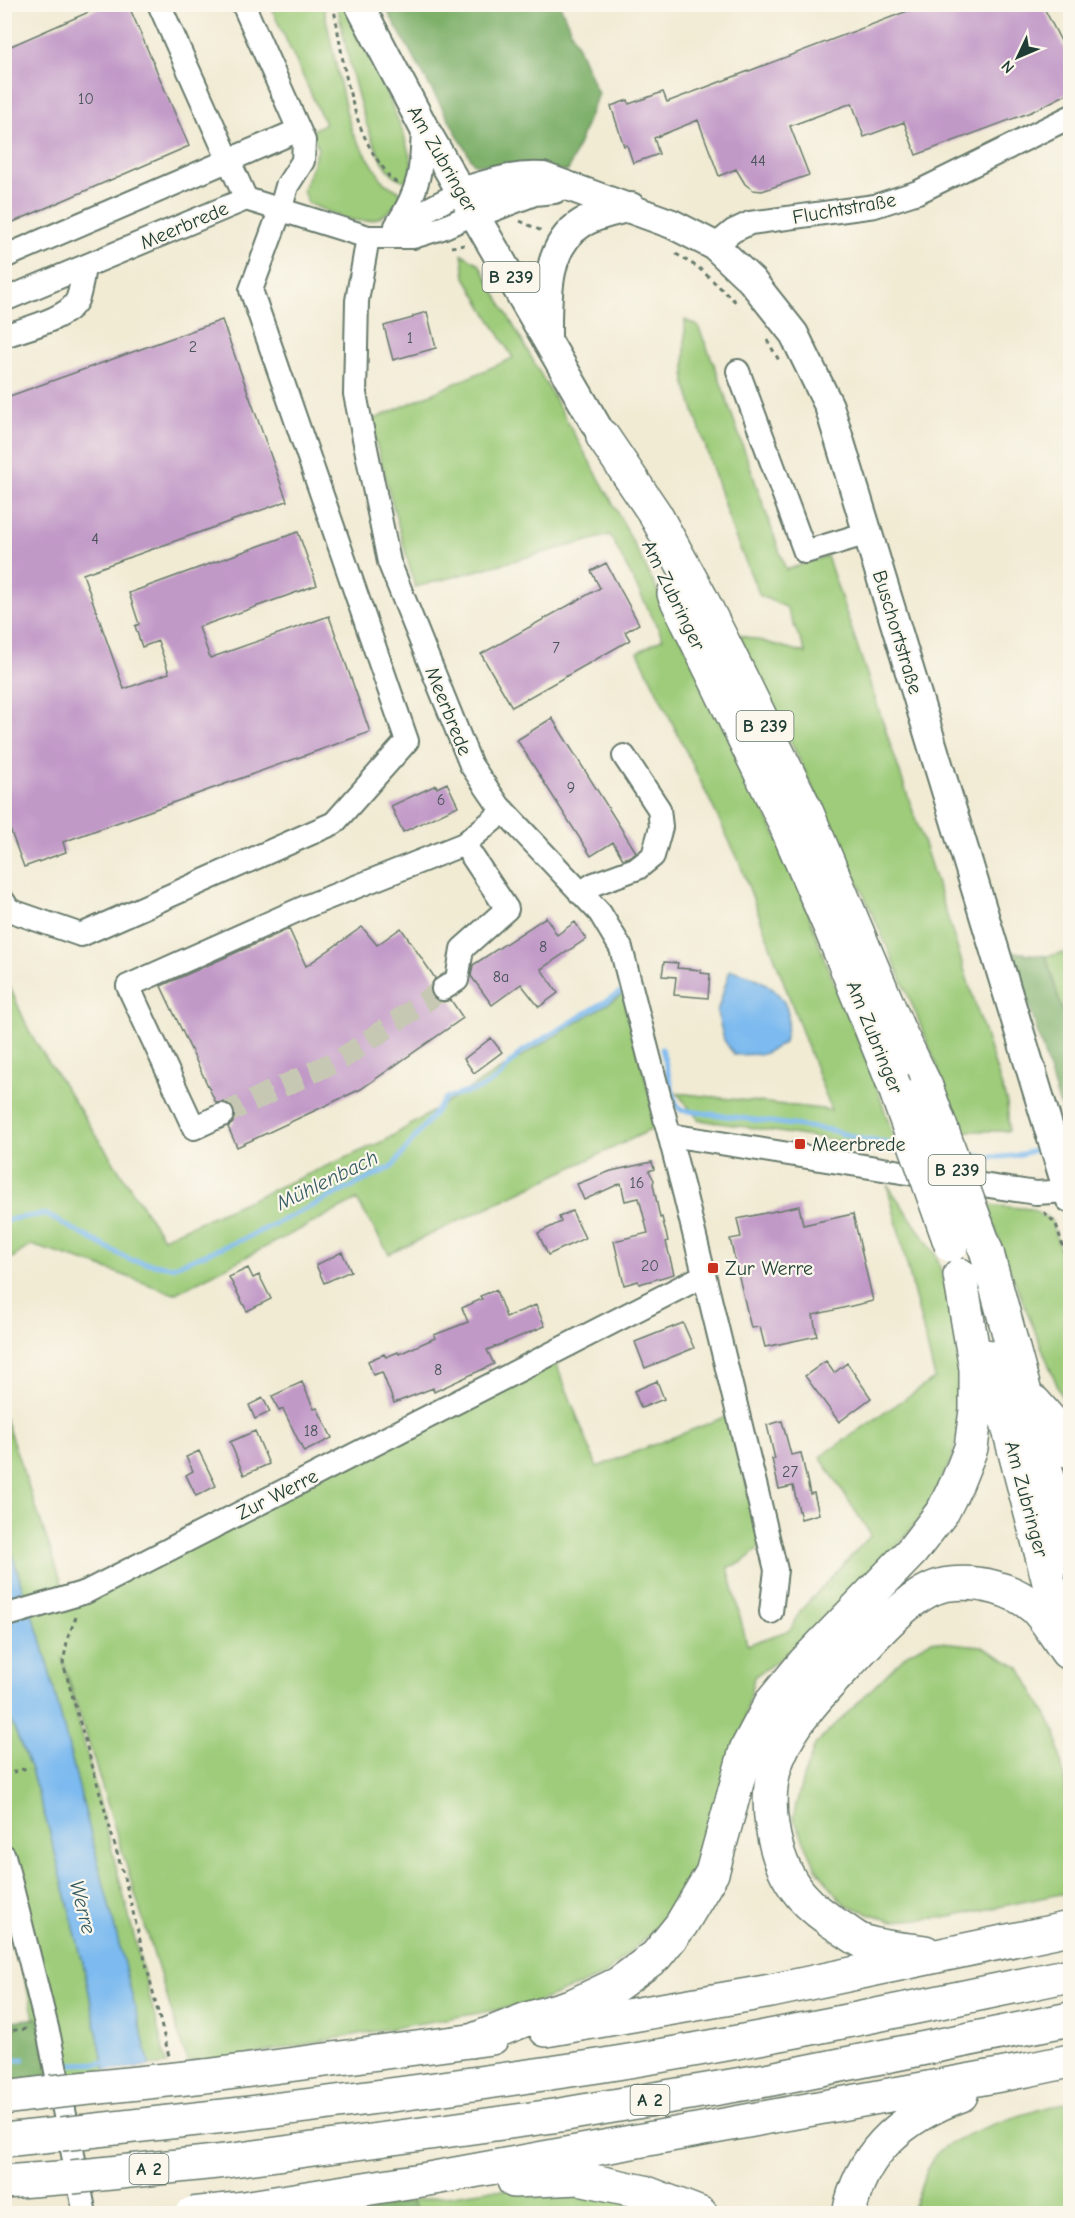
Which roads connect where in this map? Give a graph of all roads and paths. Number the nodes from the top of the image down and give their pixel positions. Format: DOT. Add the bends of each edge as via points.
graph roads {
  1 [pos="159,4"];
  2 [pos="243,4"];
  3 [pos="333,4"];
  4 [pos="359,4"];
  5 [pos="1071,117"];
  6 [pos="423,126"];
  7 [pos="299,130"];
  8 [pos="228,160"];
  9 [pos="417,188"];
  10 [pos="246,199"];
  11 [pos="631,207"];
  12 [pos="280,211"];
  13 [pos="474,214"];
  14 [pos="382,233"];
  15 [pos="563,243"];
  16 [pos="715,246"];
  17 [pos="673,252"];
  18 [pos="4,257"];
  19 [pos="84,267"];
  20 [pos="4,300"];
  21 [pos="742,307"];
  22 [pos="761,332"];
  23 [pos="4,336"];
  24 [pos="547,340"];
  25 [pos="784,370"];
  26 [pos="738,371"];
  27 [pos="603,437"];
  28 [pos="868,533"];
  29 [pos="624,756"];
  30 [pos="504,811"];
  31 [pos="465,844"];
  32 [pos="580,892"];
  33 [pos="4,902"];
  34 [pos="443,989"];
  35 [pos="222,1115"];
  36 [pos="670,1135"];
  37 [pos="1036,1193"];
  38 [pos="1069,1194"];
  39 [pos="1071,1269"];
  40 [pos="960,1275"];
  41 [pos="703,1276"];
  42 [pos="1026,1394"];
  43 [pos="1071,1451"];
  44 [pos="1071,1558"];
  45 [pos="86,1592"];
  46 [pos="771,1612"];
  47 [pos="4,1616"];
  48 [pos="1069,1659"];
  49 [pos="30,1767"];
  50 [pos="4,1775"];
  51 [pos="4,1856"];
  52 [pos="1071,1928"];
  53 [pos="947,1954"];
  54 [pos="1071,1975"];
  55 [pos="1071,2019"];
  56 [pos="471,2041"];
  57 [pos="1071,2061"];
  58 [pos="171,2063"];
  59 [pos="1027,2070"];
  60 [pos="4,2098"];
  61 [pos="4,2140"];
  62 [pos="435,2178"];
  63 [pos="4,2182"];
  64 [pos="85,2214"];
  65 [pos="192,2214"];
  66 [pos="701,2214"];
  67 [pos="849,2214"];
  1 -- 8 [label="street"];
  2 -- 7 [label="street"];
  3 -- 9 [label="path" via="360,126 376,159 392,180"];
  4 -- 6 [label="main road, Am Zubringer / B 239"];
  5 -- 16 [label="street, Fluchtstraße" via="918,192 875,206 750,223 732,231"];
  6 -- 9 [label="street"];
  6 -- 13 [label="main road, Am Zubringer / B 239"];
  7 -- 8 [label="street"];
  7 -- 12 [label="street" via="304,141 303,161 287,186"];
  8 -- 10 [label="street"];
  8 -- 18 [label="street"];
  9 -- 14 [label="street" via="408,208"];
  10 -- 12 [label="street, Meerbrede"];
  10 -- 19 [label="street, Meerbrede"];
  11 -- 13 [label="main road, Buschortstraße" via="571,187 534,191"];
  11 -- 15 [label="main road" via="582,223"];
  11 -- 16 [label="main road, Buschortstraße"];
  12 -- 14 [label="street, Meerbrede"];
  12 -- 33 [label="street" via="250,290 407,741 334,824 81,935 9,910"];
  13 -- 14 [label="street"];
  13 -- 14 [label="street, Meerbrede" via="448,237"];
  13 -- 15 [label="path" via="522,221"];
  13 -- 24 [label="main road, Am Zubringer / B 239"];
  14 -- 30 [label="street, Meerbrede" via="357,301 355,394 389,562 471,765"];
  15 -- 24 [label="main road" via="550,276"];
  16 -- 28 [label="main road, Buschortstraße" via="752,281 794,334 829,406"];
  17 -- 21 [label="path" via="699,268"];
  19 -- 20 [label="street, Meerbrede"];
  19 -- 23 [label="street" via="78,299 72,308"];
  22 -- 25 [label="path"];
  24 -- 27 [label="main road, Am Zubringer / B 239"];
  26 -- 28 [label="street" via="805,552"];
  27 -- 40 [label="highway, Am Zubringer / B 239, bridge" via="629,501 782,817 830,927 892,1080"];
  27 -- 42 [label="highway, Am Zubringer / B 239, bridge" via="655,514 805,808 926,1087 987,1253"];
  28 -- 38 [label="main road, Buschortstraße"];
  29 -- 32 [label="street" via="659,809 661,827 653,856 638,868"];
  30 -- 31 [label="street"];
  30 -- 32 [label="street, Meerbrede"];
  31 -- 34 [label="street" via="507,909 462,949 457,980"];
  31 -- 35 [label="street" via="305,907 128,986 194,1128"];
  32 -- 36 [label="street, Meerbrede" via="600,913 621,948"];
  36 -- 37 [label="street"];
  36 -- 41 [label="street, Meerbrede"];
  37 -- 38 [label="street"];
  37 -- 39 [label="path" via="1040,1210 1056,1224"];
  40 -- 48 [label="highway, Am Zubringer / B 239" via="1006,1418"];
  40 -- 56 [label="highway" via="976,1369 976,1410 971,1448 957,1483 943,1511 912,1551 804,1663 771,1703 746,1750 712,1873 681,1925 656,1956 618,1984 574,2005"];
  41 -- 45 [label="street, Zur Werre"];
  41 -- 46 [label="street, Meerbrede" via="776,1570"];
  42 -- 43 [label="highway" via="1056,1427"];
  42 -- 44 [label="highway, Am Zubringer / B 239"];
  45 -- 47 [label="street, Zur Werre"];
  45 -- 58 [label="path" via="68,1637 63,1663 127,1888"];
  48 -- 53 [label="highway" via="1035,1608 1007,1591 978,1584 948,1584 920,1595 891,1619 812,1703 778,1756 771,1788 770,1822 781,1860 799,1893 824,1918 862,1940"];
  49 -- 50 [label="path"];
  51 -- 64 [label="street" via="49,2036"];
  52 -- 53 [label="highway"];
  53 -- 56 [label="highway" via="771,1991"];
  54 -- 61 [label="highway, A 2, bridge" via="855,2020 600,2065 341,2102"];
  55 -- 63 [label="highway, A 2, bridge" via="766,2080 560,2115 226,2161"];
  56 -- 60 [label="highway, bridge"];
  57 -- 59 [label="highway"];
  59 -- 62 [label="highway"];
  59 -- 67 [label="highway" via="932,2105 907,2122 883,2144 862,2173"];
  62 -- 65 [label="highway, bridge"];
  62 -- 66 [label="highway" via="464,2183 579,2178 644,2192"];
}
